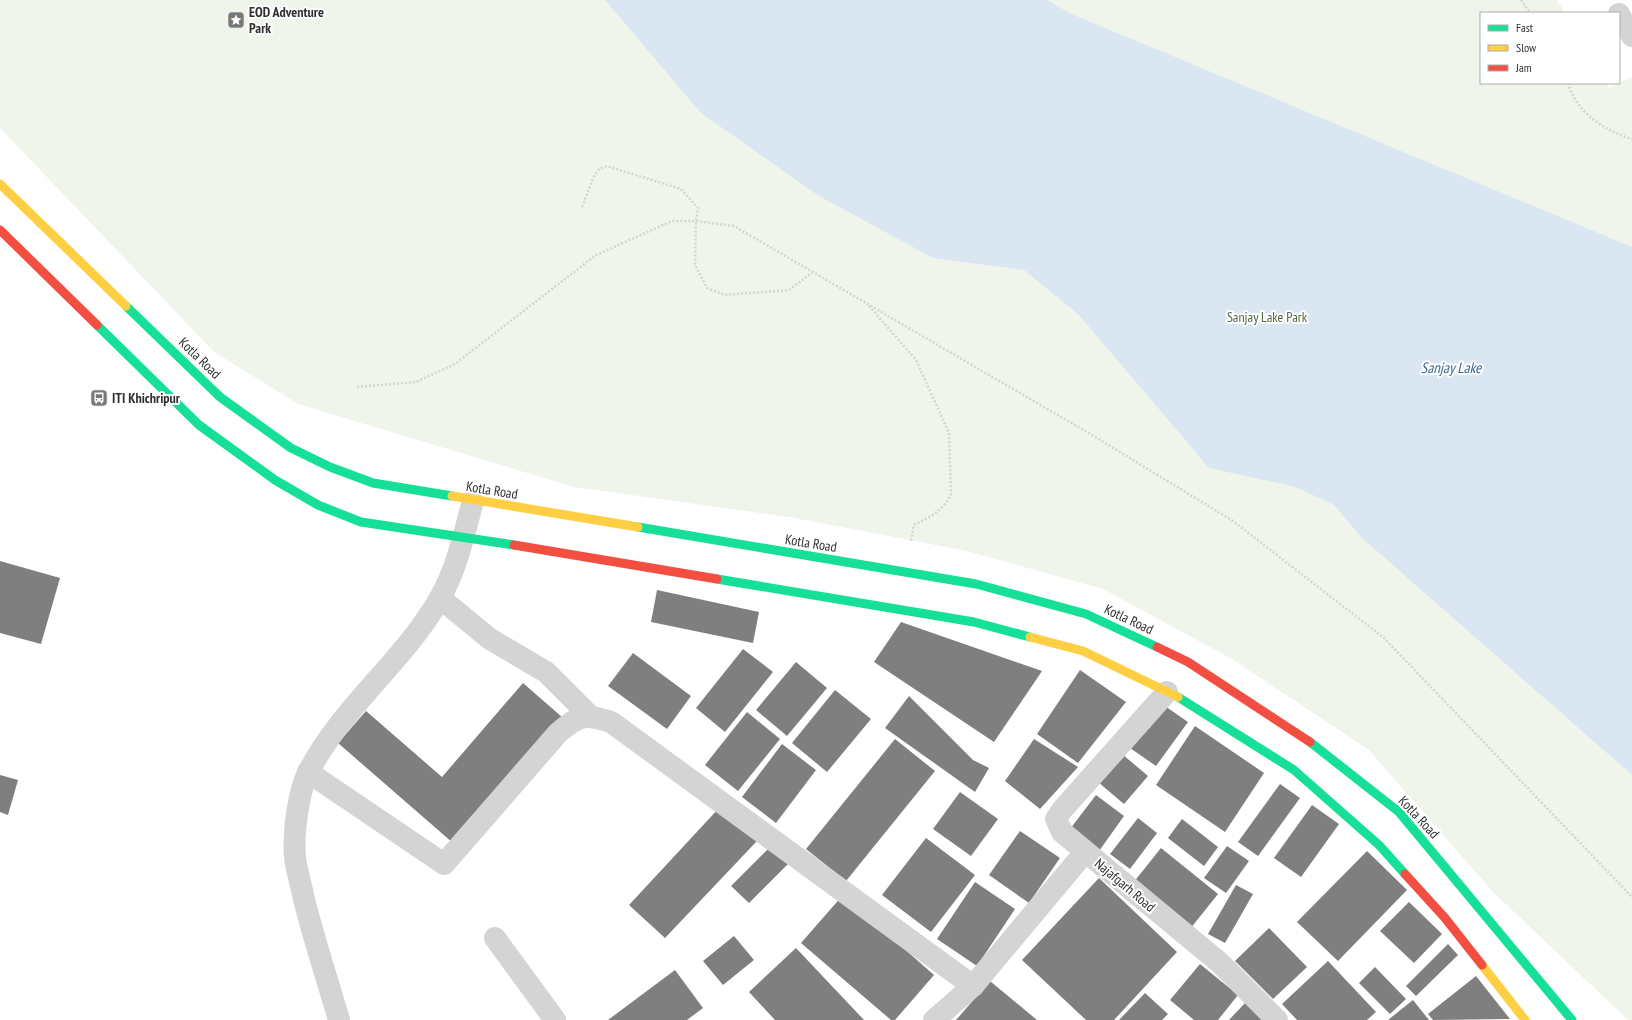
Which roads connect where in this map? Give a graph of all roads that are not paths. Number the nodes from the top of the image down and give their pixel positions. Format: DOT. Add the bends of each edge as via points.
graph roads {
  1 [pos="1611,0"];
  2 [pos="1618,12"];
  3 [pos="1620,16"];
  4 [pos="1632,36"];
  5 [pos="0,184"];
  6 [pos="0,230"];
  7 [pos="473,501"];
  8 [pos="463,537"];
  9 [pos="440,598"];
  10 [pos="1167,692"];
  11 [pos="590,716"];
  12 [pos="308,772"];
  13 [pos="1086,852"];
  14 [pos="495,938"];
  15 [pos="973,986"];
  16 [pos="339,1020"];
  17 [pos="555,1020"];
  18 [pos="934,1020"];
  19 [pos="1276,1020"];
  20 [pos="1525,1020"];
  21 [pos="1572,1020"];
  1 -- 2 [label="street"];
  3 -- 4 [label="street"];
  5 -- 7 [label="main road, Kotla Road" via="220,397 291,448 330,467 373,483"];
  6 -- 8 [label="main road" via="199,424 275,480 318,505 362,522"];
  7 -- 8 [label="street"];
  7 -- 21 [label="main road, Kotla Road" via="976,584 1086,614 1188,662 1312,743 1399,812"];
  8 -- 9 [label="street" via="456,564"];
  8 -- 10 [label="main road" via="974,622 1083,651"];
  9 -- 11 [label="street" via="490,639 546,672"];
  9 -- 12 [label="street" via="420,627 342,720"];
  10 -- 13 [label="street" via="1056,819 1062,832"];
  10 -- 20 [label="main road" via="1294,770 1379,845 1445,918"];
  11 -- 12 [label="street" via="573,721 558,733 444,864"];
  11 -- 15 [label="street" via="612,722"];
  12 -- 16 [label="street" via="296,814 295,857 307,910"];
  13 -- 15 [label="street, Najafgarh Road"];
  13 -- 19 [label="street, Najafgarh Road" via="1220,963"];
  14 -- 17 [label="street"];
  15 -- 18 [label="street, Najafgarh Road"];
}
